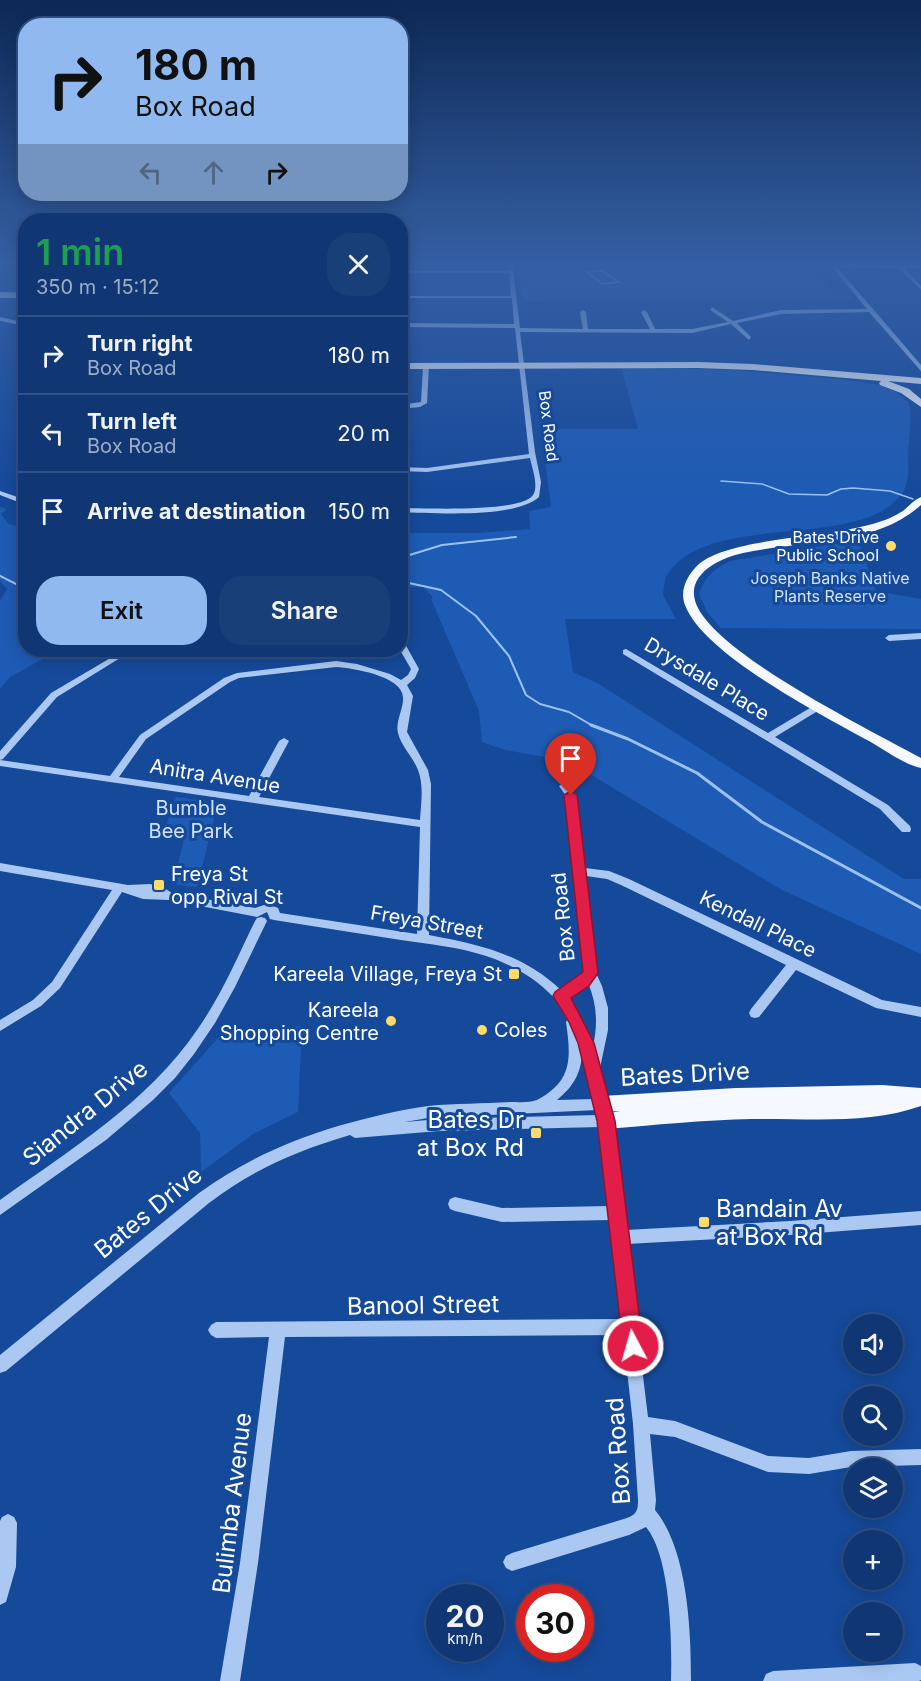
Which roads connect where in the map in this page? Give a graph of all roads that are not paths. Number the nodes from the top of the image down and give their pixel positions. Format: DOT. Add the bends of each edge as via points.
graph roads {
  1 [pos="519,339"];
  2 [pos="897,339"];
  3 [pos="908,353"];
  4 [pos="921,354"];
  5 [pos="522,363"];
  6 [pos="408,364"];
  7 [pos="408,365"];
  8 [pos="426,366"];
  9 [pos="832,374"];
  10 [pos="920,374"];
  11 [pos="921,404"];
  12 [pos="408,407"];
  13 [pos="532,456"];
  14 [pos="408,469"];
  15 [pos="0,493"];
  16 [pos="18,500"];
  17 [pos="921,500"];
  18 [pos="408,510"];
  19 [pos="921,636"];
  20 [pos="889,638"];
  21 [pos="626,651"];
  22 [pos="408,656"];
  23 [pos="117,657"];
  24 [pos="402,684"];
  25 [pos="818,707"];
  26 [pos="769,737"];
  27 [pos="284,741"];
  28 [pos="0,757"];
  29 [pos="0,763"];
  30 [pos="921,764"];
  31 [pos="114,778"];
  32 [pos="564,786"];
  33 [pos="252,800"];
  34 [pos="424,824"];
  35 [pos="906,829"];
  36 [pos="0,867"];
  37 [pos="579,871"];
  38 [pos="124,888"];
  39 [pos="259,917"];
  40 [pos="423,939"];
  41 [pos="794,963"];
  42 [pos="591,973"];
  43 [pos="564,1000"];
  44 [pos="921,1012"];
  45 [pos="755,1013"];
  46 [pos="0,1026"];
  47 [pos="594,1069"];
  48 [pos="921,1097"];
  49 [pos="535,1107"];
  50 [pos="604,1112"];
  51 [pos="346,1132"];
  52 [pos="455,1204"];
  53 [pos="0,1208"];
  54 [pos="617,1214"];
  55 [pos="921,1218"];
  56 [pos="620,1237"];
  57 [pos="631,1327"];
  58 [pos="216,1329"];
  59 [pos="278,1330"];
  60 [pos="0,1365"];
  61 [pos="641,1424"];
  62 [pos="921,1457"];
  63 [pos="646,1514"];
  64 [pos="8,1523"];
  65 [pos="512,1562"];
  66 [pos="0,1596"];
  67 [pos="915,1673"];
  68 [pos="230,1681"];
  69 [pos="681,1681"];
  70 [pos="773,1681"];
  1 -- 5 [label="street, Box Road"];
  2 -- 3 [label="street"];
  3 -- 4 [label="street"];
  3 -- 10 [label="street"];
  5 -- 6 [label="highway"];
  5 -- 8 [label="highway"];
  5 -- 9 [label="highway" via="698,365"];
  5 -- 10 [label="highway" via="742,362"];
  5 -- 13 [label="street, Box Road"];
  7 -- 8 [label="highway"];
  8 -- 12 [label="street" via="424,403"];
  9 -- 10 [label="highway"];
  9 -- 11 [label="highway" via="888,384"];
  13 -- 14 [label="street"];
  13 -- 18 [label="street, Box Road" via="539,490 529,502 508,507"];
  15 -- 16 [label="street"];
  17 -- 25 [label="main road" via="901,517 868,529 721,556 691,580 689,603 705,627 780,684"];
  19 -- 20 [label="street"];
  21 -- 26 [label="street, Drysdale Place"];
  22 -- 24 [label="street" via="415,669"];
  23 -- 28 [label="street" via="54,694"];
  24 -- 31 [label="street" via="336,664 237,676 147,734"];
  24 -- 34 [label="street" via="408,696 402,732 423,770 426,784"];
  25 -- 26 [label="street, Drysdale Place"];
  25 -- 30 [label="main road"];
  26 -- 35 [label="street, Drysdale Place" via="884,807"];
  27 -- 33 [label="street"];
  29 -- 31 [label="street, Anitra Avenue"];
  31 -- 33 [label="street, Anitra Avenue"];
  32 -- 37 [label="street, Box Road" via="573,806"];
  33 -- 34 [label="street, Anitra Avenue"];
  34 -- 40 [label="street"];
  36 -- 38 [label="street"];
  37 -- 41 [label="street, Kendall Place" via="609,875"];
  37 -- 42 [label="street, Box Road"];
  38 -- 39 [label="street" via="135,894 170,896"];
  38 -- 46 [label="street" via="56,986"];
  39 -- 40 [label="street, Freya Street"];
  39 -- 53 [label="street, Siandra Drive" via="227,995 189,1052 118,1122"];
  40 -- 43 [label="street, Freya Street" via="467,946 503,958 541,979"];
  41 -- 44 [label="street, Kendall Place" via="880,1005"];
  41 -- 45 [label="street"];
  42 -- 43 [label="street, Box Road"];
  42 -- 47 [label="street, Box Road" via="600,993 604,1029"];
  43 -- 47 [label="street, Box Road" via="586,1043"];
  43 -- 49 [label="street" via="573,1023 575,1051 571,1078 555,1096"];
  47 -- 50 [label="street, Box Road"];
  48 -- 50 [label="main road, Bates Drive" via="890,1106 843,1110"];
  49 -- 50 [label="street, Bates Drive"];
  49 -- 51 [label="street, Bates Drive" via="428,1112 376,1121"];
  50 -- 51 [label="street, Bates Drive" via="503,1125 456,1124"];
  50 -- 54 [label="street, Box Road"];
  51 -- 60 [label="street, Bates Drive" via="304,1143 231,1178"];
  52 -- 54 [label="street" via="502,1215"];
  54 -- 56 [label="street, Box Road"];
  55 -- 56 [label="street"];
  56 -- 57 [label="street, Box Road"];
  57 -- 59 [label="street, Banool Street"];
  57 -- 61 [label="street, Box Road"];
  58 -- 59 [label="street, Banool Street"];
  59 -- 68 [label="street, Bulimba Avenue"];
  61 -- 62 [label="street" via="675,1428 768,1464 809,1466 851,1459"];
  61 -- 63 [label="street, Box Road"];
  63 -- 65 [label="street" via="629,1526"];
  63 -- 69 [label="street, Box Road" via="659,1530 669,1564 680,1628"];
  64 -- 66 [label="street" via="7,1567"];
  67 -- 70 [label="street"];
}
